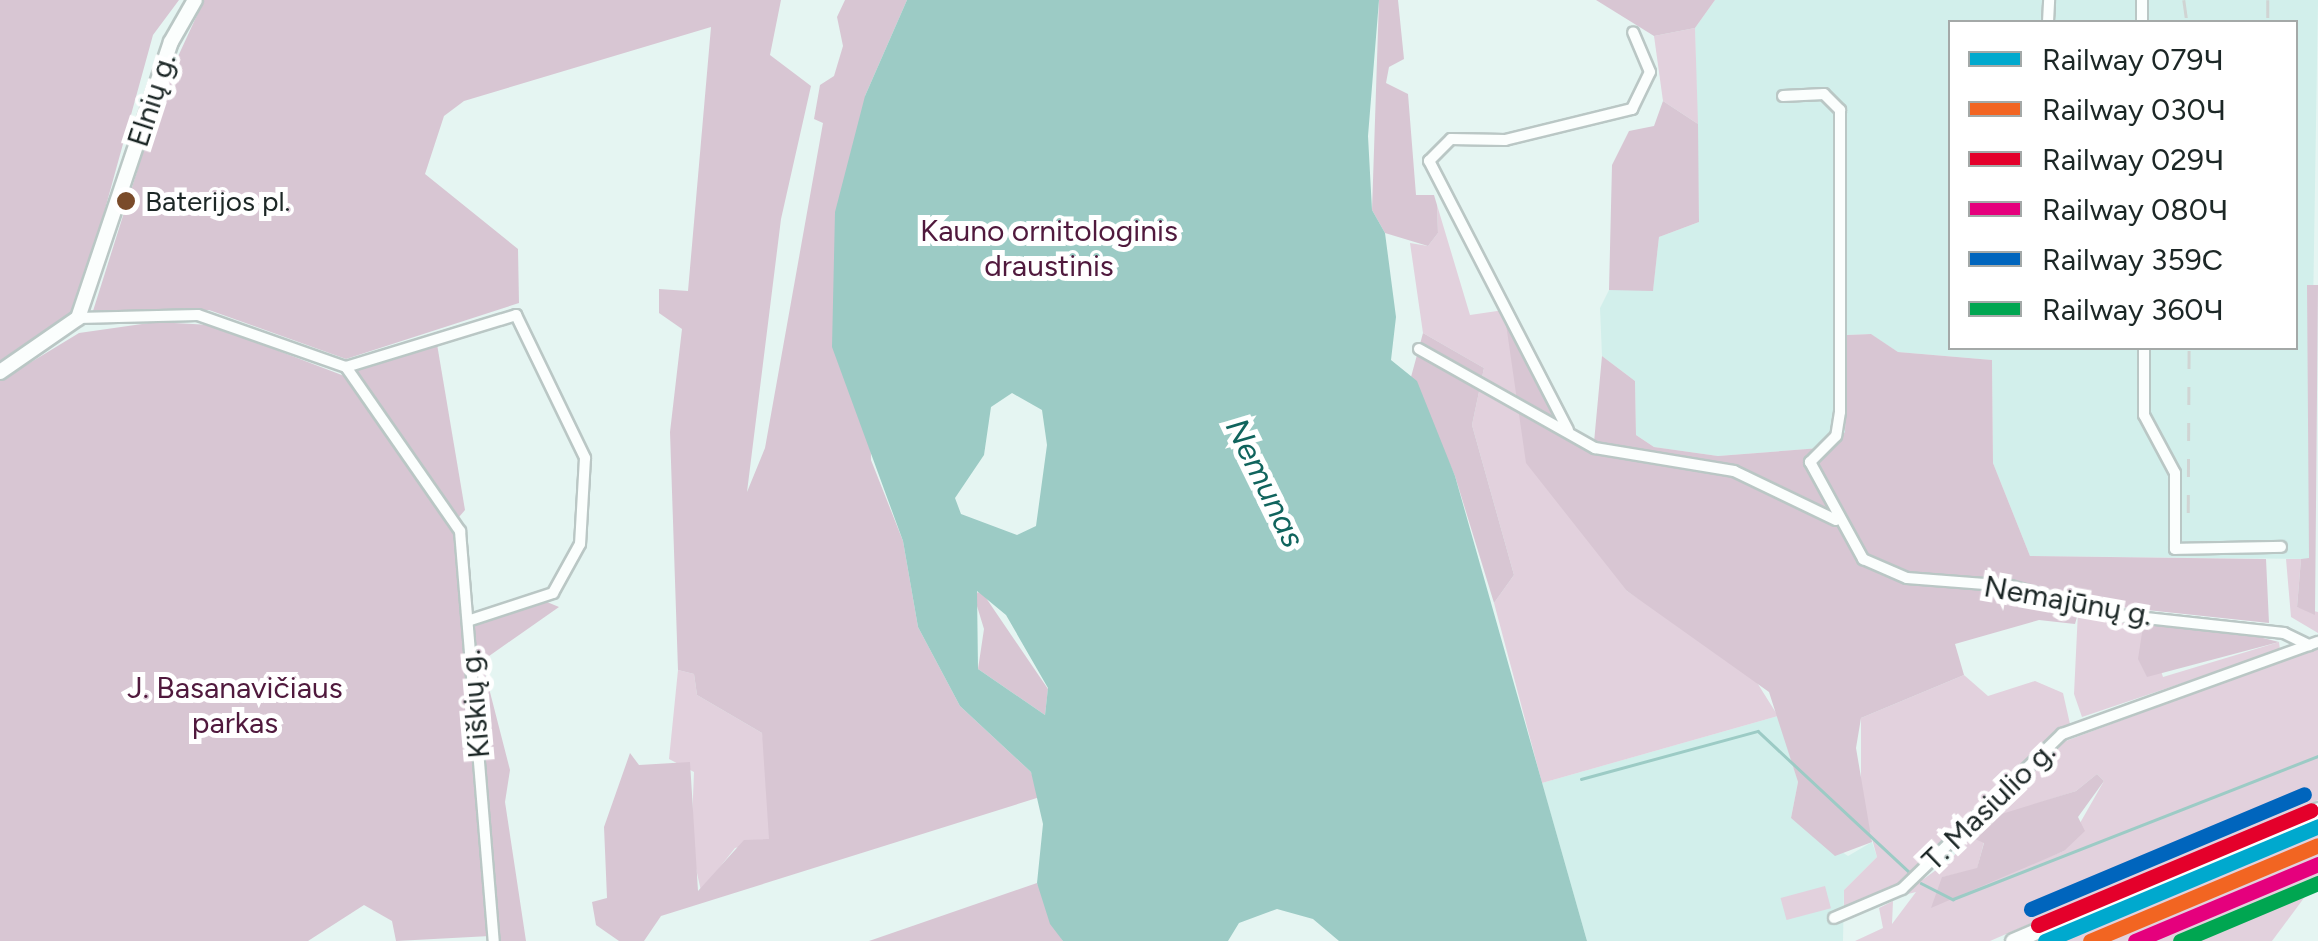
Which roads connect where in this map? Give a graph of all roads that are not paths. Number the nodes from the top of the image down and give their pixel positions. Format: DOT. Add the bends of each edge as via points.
graph roads {
  1 [pos="195,0"];
  2 [pos="1633,32"];
  3 [pos="1784,96"];
  4 [pos="78,318"];
  5 [pos="1419,349"];
  6 [pos="2144,350"];
  7 [pos="346,367"];
  8 [pos="0,372"];
  9 [pos="1568,430"];
  10 [pos="1836,520"];
  11 [pos="2282,547"];
  12 [pos="468,621"];
  13 [pos="2314,643"];
  14 [pos="2318,810"];
  15 [pos="1834,918"];
  16 [pos="494,941"];
  17 [pos="2013,941"];
  1 -- 4 [label="street, Elnių g." via="171,42"];
  2 -- 9 [label="street" via="1650,72 1632,109 1506,140 1451,139 1429,160"];
  3 -- 10 [label="street" via="1824,94 1840,110 1840,412 1836,436 1810,462"];
  4 -- 7 [label="street" via="198,315"];
  4 -- 8 [label="street"];
  5 -- 9 [label="street, Nemajūnų g."];
  6 -- 11 [label="street" via="2144,415 2175,473 2175,549"];
  7 -- 12 [label="street" via="456,519"];
  7 -- 12 [label="street, Kiškių g." via="516,315 588,468 580,544 553,592"];
  9 -- 10 [label="street, Nemajūnų g." via="1620,456 1746,475"];
  10 -- 13 [label="street, Nemajūnų g." via="1863,559 1886,574 2011,586 2109,614 2284,633"];
  12 -- 16 [label="street, Kiškių g."];
  13 -- 15 [label="street, T. Masiulio g." via="2062,734 1902,889"];
  14 -- 17 [label="main road"];
}
